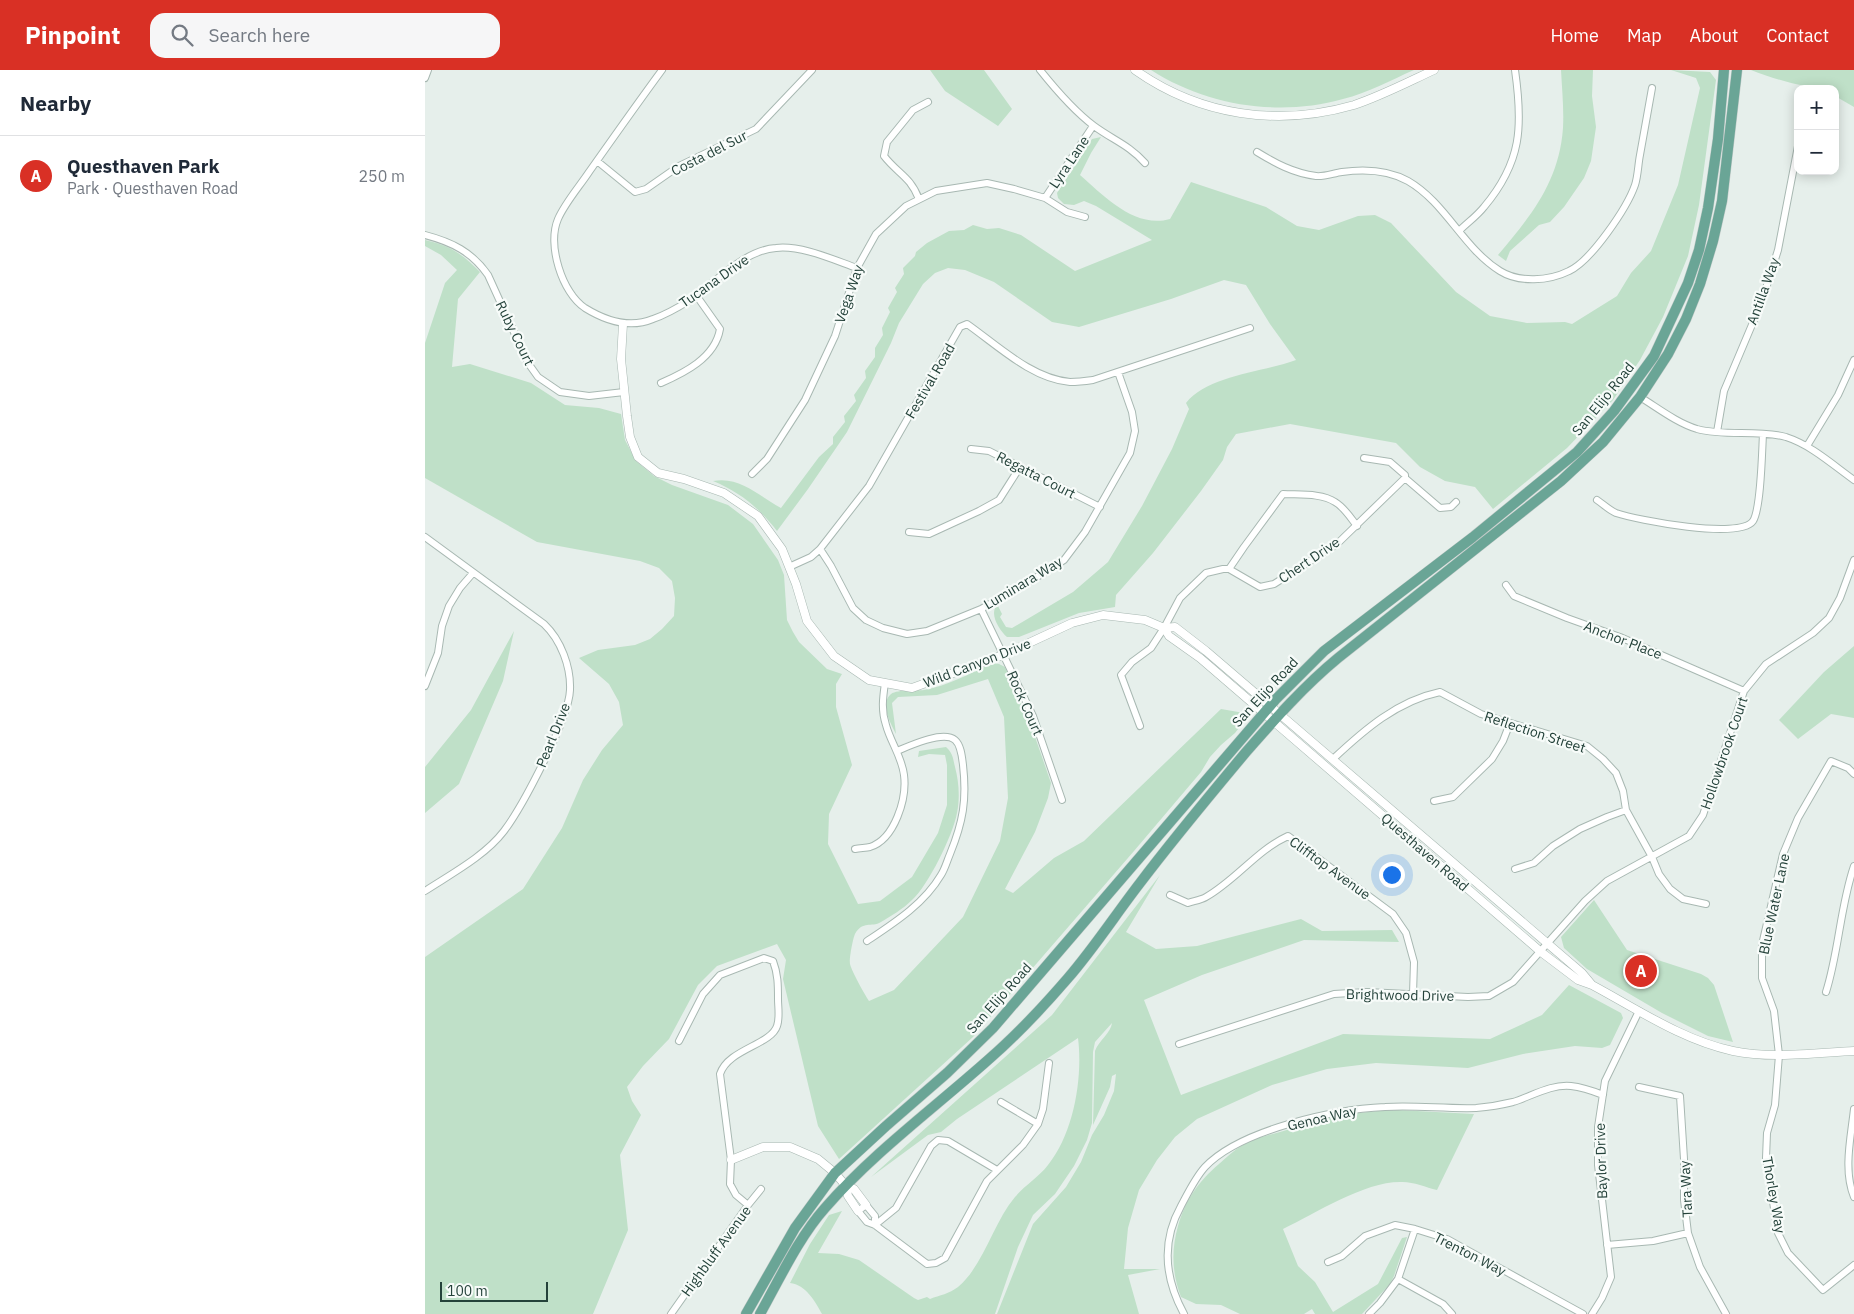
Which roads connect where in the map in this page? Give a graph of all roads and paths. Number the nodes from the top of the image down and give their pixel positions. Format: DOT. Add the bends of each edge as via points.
graph roads {
  1 [pos="428,70"];
  2 [pos="662,70"];
  3 [pos="812,70"];
  4 [pos="1040,70"];
  5 [pos="1135,70"];
  6 [pos="1434,70"];
  7 [pos="1515,70"];
  8 [pos="1723,70"];
  9 [pos="1737,70"];
  10 [pos="425,78"];
  11 [pos="1652,88"];
  12 [pos="928,102"];
  13 [pos="1093,126"];
  14 [pos="1257,152"];
  15 [pos="597,161"];
  16 [pos="1145,163"];
  17 [pos="1794,167"];
  18 [pos="1045,198"];
  19 [pos="919,200"];
  20 [pos="1085,217"];
  21 [pos="1459,231"];
  22 [pos="425,235"];
  23 [pos="857,268"];
  24 [pos="696,295"];
  25 [pos="623,324"];
  26 [pos="1250,328"];
  27 [pos="1854,360"];
  28 [pos="1118,372"];
  29 [pos="661,383"];
  30 [pos="625,392"];
  31 [pos="1640,397"];
  32 [pos="1717,432"];
  33 [pos="1763,434"];
  34 [pos="1807,446"];
  35 [pos="971,449"];
  36 [pos="1364,458"];
  37 [pos="1021,467"];
  38 [pos="751,474"];
  39 [pos="1405,478"];
  40 [pos="1854,480"];
  41 [pos="1597,500"];
  42 [pos="1456,502"];
  43 [pos="1100,507"];
  44 [pos="1357,526"];
  45 [pos="909,532"];
  46 [pos="425,537"];
  47 [pos="821,549"];
  48 [pos="1854,560"];
  49 [pos="789,567"];
  50 [pos="1229,570"];
  51 [pos="473,573"];
  52 [pos="1851,579"];
  53 [pos="1506,585"];
  54 [pos="981,610"];
  55 [pos="1164,628"];
  56 [pos="1003,655"];
  57 [pos="885,683"];
  58 [pos="425,686"];
  59 [pos="1744,691"];
  60 [pos="1266,709"];
  61 [pos="1276,717"];
  62 [pos="1510,723"];
  63 [pos="1141,726"];
  64 [pos="897,751"];
  65 [pos="1333,759"];
  66 [pos="1854,774"];
  67 [pos="1061,800"];
  68 [pos="1434,801"];
  69 [pos="1626,810"];
  70 [pos="855,848"];
  71 [pos="1652,857"];
  72 [pos="1854,866"];
  73 [pos="1515,869"];
  74 [pos="425,891"];
  75 [pos="1170,895"];
  76 [pos="1706,904"];
  77 [pos="867,941"];
  78 [pos="1547,944"];
  79 [pos="1541,952"];
  80 [pos="1592,985"];
  81 [pos="1826,992"];
  82 [pos="1413,994"];
  83 [pos="1639,1011"];
  84 [pos="679,1041"];
  85 [pos="1179,1044"];
  86 [pos="1854,1051"];
  87 [pos="1779,1055"];
  88 [pos="1049,1063"];
  89 [pos="1639,1087"];
  90 [pos="1603,1095"];
  91 [pos="1001,1102"];
  92 [pos="1854,1109"];
  93 [pos="1038,1124"];
  94 [pos="731,1160"];
  95 [pos="997,1170"];
  96 [pos="835,1173"];
  97 [pos="846,1186"];
  98 [pos="761,1189"];
  99 [pos="1854,1198"];
  100 [pos="748,1205"];
  101 [pos="866,1205"];
  102 [pos="858,1211"];
  103 [pos="875,1225"];
  104 [pos="1415,1229"];
  105 [pos="1688,1233"];
  106 [pos="1607,1245"];
  107 [pos="1328,1262"];
  108 [pos="1854,1265"];
  109 [pos="1398,1280"];
  110 [pos="671,1314"];
  111 [pos="746,1314"];
  112 [pos="760,1314"];
  113 [pos="1184,1314"];
  114 [pos="1369,1314"];
  115 [pos="1451,1314"];
  116 [pos="1583,1314"];
  117 [pos="1592,1314"];
  118 [pos="1726,1314"];
  1 -- 10 [label="street"];
  2 -- 15 [label="street, Tucana Drive"];
  3 -- 15 [label="street, Costa del Sur" via="756,129 679,166 646,189 635,192"];
  4 -- 13 [label="street" via="1056,91"];
  5 -- 6 [label="street" via="1171,92 1199,103 1270,117 1312,114 1355,104"];
  7 -- 21 [label="street" via="1520,122 1515,154 1506,176 1484,208"];
  8 -- 60 [label="main road, San Elijo Road" via="1718,138 1699,250 1688,283 1654,356 1614,412 1577,452 1324,652"];
  9 -- 31 [label="main road, San Elijo Road" via="1722,201 1700,284 1668,354"];
  11 -- 21 [label="street" via="1635,185 1617,220 1590,254 1570,271 1545,278 1522,278 1502,272 1476,252"];
  12 -- 19 [label="street" via="913,110 892,135 884,156 906,177"];
  13 -- 16 [label="street" via="1135,151"];
  13 -- 18 [label="street, Lyra Lane"];
  14 -- 21 [label="street" via="1281,167 1317,176 1354,170 1381,171 1407,181 1427,194"];
  15 -- 25 [label="street, Tucana Drive" via="557,220 555,252 561,275 572,296 593,313"];
  17 -- 32 [label="street, Antilla Way" via="1778,250 1762,301 1724,391"];
  18 -- 19 [label="street, Vega Way" via="987,183 936,191"];
  18 -- 20 [label="street, Vega Way" via="1067,212"];
  19 -- 23 [label="street, Vega Way" via="906,206 876,234"];
  22 -- 30 [label="street, Ruby Court" via="460,248 480,264 528,363 538,377 560,392 589,396"];
  23 -- 24 [label="street, Tucana Drive" via="792,248 776,248 755,253"];
  23 -- 38 [label="street, Vega Way" via="835,336 805,400 767,458"];
  24 -- 25 [label="street, Tucana Drive" via="652,320"];
  24 -- 29 [label="street" via="719,329 719,335 709,351 688,371"];
  25 -- 30 [label="street, Wild Canyon Drive" via="621,359"];
  26 -- 28 [label="street"];
  27 -- 34 [label="street" via="1838,395"];
  28 -- 43 [label="street, Luminara Way" via="1135,431 1130,453"];
  28 -- 47 [label="street, Festival Road" via="1093,380 1070,382 1039,373 1005,354 967,324 960,327 869,486"];
  30 -- 49 [label="street, Wild Canyon Drive" via="630,437 638,457 658,474 724,493 758,516 783,549"];
  31 -- 32 [label="street" via="1697,429"];
  31 -- 61 [label="main road, San Elijo Road" via="1603,442 1561,481 1313,678"];
  32 -- 33 [label="street"];
  33 -- 34 [label="street" via="1785,437"];
  33 -- 41 [label="street" via="1755,519 1749,526 1696,528 1614,512"];
  34 -- 40 [label="street"];
  35 -- 37 [label="street, Regatta Court" via="989,451"];
  36 -- 39 [label="street" via="1390,462"];
  37 -- 43 [label="street, Regatta Court"];
  37 -- 45 [label="street" via="999,500 929,534"];
  39 -- 42 [label="street" via="1440,508 1451,507"];
  39 -- 44 [label="street, Chert Drive"];
  43 -- 54 [label="street, Luminara Way" via="1064,560"];
  44 -- 50 [label="street, Chert Drive" via="1337,544 1274,584 1260,587"];
  44 -- 50 [label="street" via="1334,501 1283,494"];
  46 -- 51 [label="street, Pearl Drive"];
  47 -- 49 [label="street, Festival Road"];
  47 -- 54 [label="street, Luminara Way" via="853,608 866,620 883,628 907,634 927,631"];
  48 -- 52 [label="street, Hollowbrook Court"];
  49 -- 57 [label="street, Wild Canyon Drive" via="807,622 834,656 869,680"];
  50 -- 55 [label="street" via="1202,576 1180,598"];
  51 -- 58 [label="street" via="449,606 438,653"];
  51 -- 74 [label="street, Pearl Drive" via="553,633 568,670 570,690 564,716 546,755 504,832 477,857"];
  52 -- 59 [label="street, Hollowbrook Court" via="1829,618 1813,633 1766,664"];
  53 -- 59 [label="street, Anchor Place" via="1514,596 1620,637"];
  54 -- 56 [label="street, Rock Court"];
  55 -- 56 [label="street, Wild Canyon Drive" via="1145,620 1103,614 1072,623"];
  55 -- 60 [label="street, Wild Canyon Drive" via="1175,627 1188,636"];
  55 -- 63 [label="street" via="1151,648 1121,675"];
  56 -- 57 [label="street, Wild Canyon Drive" via="911,688"];
  56 -- 67 [label="street, Rock Court" via="1033,716"];
  57 -- 64 [label="street" via="882,702 885,724"];
  59 -- 71 [label="street, Hollowbrook Court" via="1703,815 1689,836"];
  60 -- 61 [label="street, Questhaven Road"];
  60 -- 96 [label="main road, San Elijo Road" via="993,1028 947,1074"];
  61 -- 65 [label="street, Questhaven Road"];
  61 -- 79 [label="street, Questhaven Road"];
  61 -- 97 [label="main road, San Elijo Road" via="1033,1018 900,1134"];
  62 -- 65 [label="street, Reflection Street" via="1481,714 1440,692 1381,718"];
  62 -- 68 [label="street" via="1492,759 1453,797"];
  62 -- 69 [label="street, Reflection Street" via="1587,746 1616,773"];
  64 -- 70 [label="street" via="904,775 903,795 895,823 885,837 871,847"];
  64 -- 77 [label="street" via="945,736 955,740 961,751 965,810 941,876 920,902"];
  65 -- 78 [label="street, Questhaven Road"];
  66 -- 87 [label="street, Blue Water Lane" via="1831,761 1798,818 1783,854 1762,945 1762,978 1774,1011"];
  69 -- 71 [label="street, Reflection Street"];
  69 -- 73 [label="street" via="1580,830 1553,846 1534,863"];
  71 -- 76 [label="street, Reflection Street" via="1670,889 1683,899"];
  71 -- 78 [label="street, Hollowbrook Court" via="1607,882 1585,900"];
  72 -- 81 [label="street"];
  75 -- 82 [label="street, Clifftop Avenue" via="1188,903 1205,898 1276,841 1287,836 1393,914 1406,933 1414,962"];
  78 -- 79 [label="street, Brightwood Drive"];
  78 -- 80 [label="street, Questhaven Road" via="1582,972"];
  79 -- 80 [label="street, Questhaven Road" via="1578,980"];
  79 -- 82 [label="street, Brightwood Drive" via="1513,982 1489,996"];
  80 -- 83 [label="street, Questhaven Road"];
  82 -- 85 [label="street, Brightwood Drive" via="1333,994"];
  83 -- 87 [label="street, Questhaven Road" via="1691,1038 1733,1052"];
  83 -- 90 [label="street, Baylor Drive" via="1605,1082"];
  84 -- 94 [label="street" via="703,994 720,975 764,958 773,961 777,973 777,1027 771,1035 731,1058 720,1074"];
  86 -- 87 [label="street, Questhaven Road"];
  87 -- 108 [label="street, Thorley Way" via="1766,1158 1779,1233 1788,1254 1823,1290"];
  88 -- 93 [label="street"];
  89 -- 105 [label="street, Tara Way" via="1680,1096"];
  90 -- 106 [label="street, Baylor Drive" via="1598,1127 1598,1165"];
  90 -- 113 [label="street, Genoa Way" via="1569,1086 1546,1089 1497,1106 1386,1106 1340,1111 1237,1143 1205,1168 1190,1189 1171,1231 1168,1273 1175,1298"];
  91 -- 93 [label="street"];
  92 -- 99 [label="street" via="1848,1159"];
  93 -- 95 [label="street" via="1023,1145"];
  94 -- 96 [label="street" via="763,1147 790,1147 818,1159"];
  94 -- 100 [label="street" via="730,1184 736,1195"];
  95 -- 103 [label="street" via="948,1141 938,1140 931,1146 896,1208"];
  95 -- 103 [label="street" via="987,1182 945,1258 936,1263 927,1264"];
  96 -- 97 [label="street"];
  96 -- 111 [label="main road, San Elijo Road" via="795,1228"];
  97 -- 101 [label="street" via="854,1189"];
  97 -- 102 [label="street" via="848,1196"];
  97 -- 112 [label="main road, San Elijo Road" via="823,1210 799,1245"];
  98 -- 100 [label="street, Highbluff Avenue"];
  100 -- 110 [label="street, Highbluff Avenue"];
  101 -- 102 [label="street"];
  101 -- 103 [label="street" via="875,1216"];
  102 -- 103 [label="street" via="867,1222"];
  104 -- 107 [label="street, Trenton Way" via="1395,1225 1365,1236 1342,1256"];
  104 -- 109 [label="street"];
  104 -- 116 [label="street, Trenton Way" via="1447,1239"];
  105 -- 106 [label="street" via="1653,1241"];
  105 -- 118 [label="street, Tara Way" via="1700,1267"];
  106 -- 117 [label="street, Baylor Drive" via="1611,1277"];
  109 -- 114 [label="street"];
  109 -- 115 [label="street" via="1443,1304"];
}
